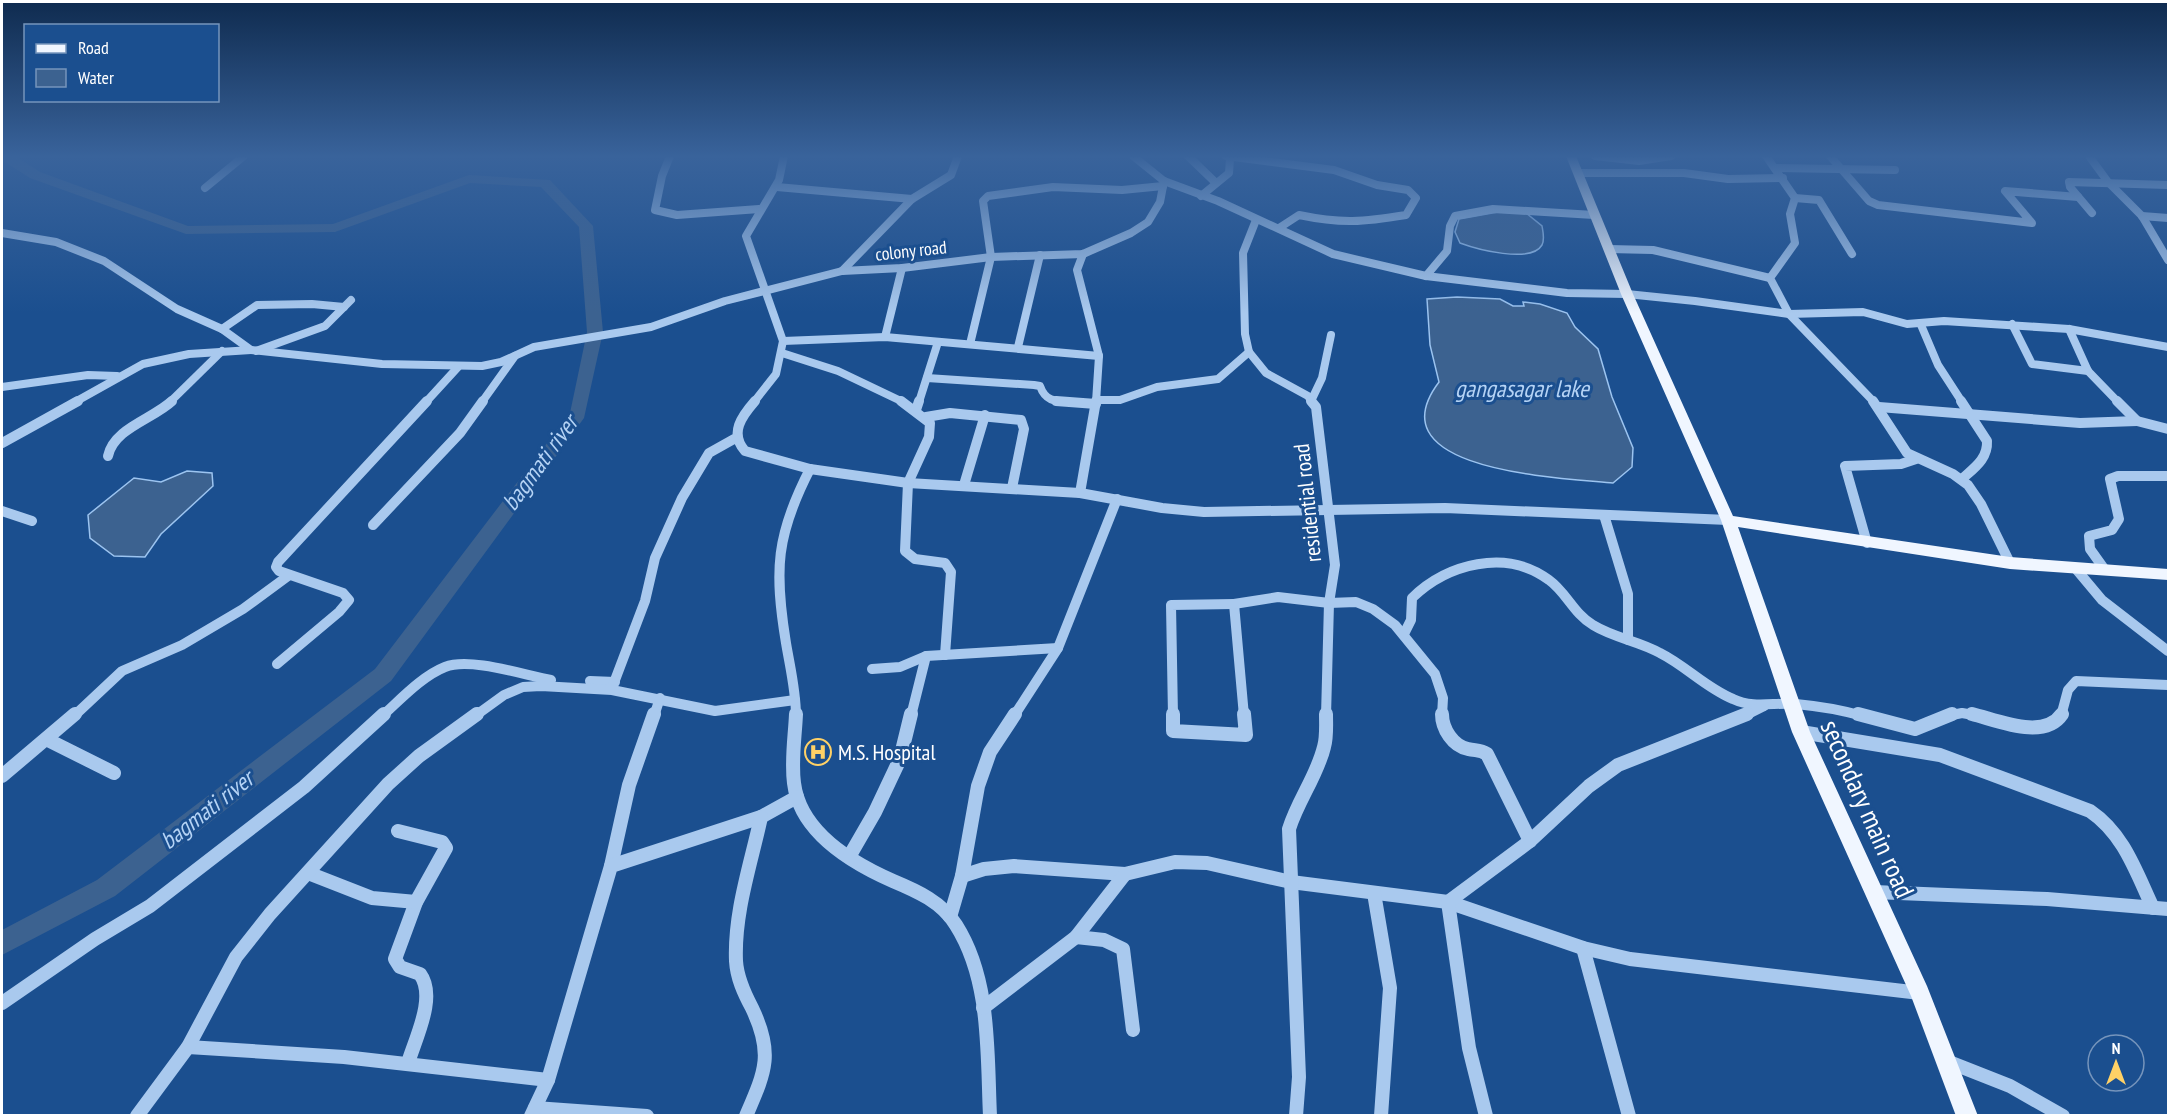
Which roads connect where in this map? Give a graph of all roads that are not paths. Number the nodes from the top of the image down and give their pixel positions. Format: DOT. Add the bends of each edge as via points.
graph roads {
  1 [pos="655,208"];
  2 [pos="902,208"];
  3 [pos="984,208"];
  4 [pos="1158,208"];
  5 [pos="1229,208"];
  6 [pos="1410,208"];
  7 [pos="1591,208"];
  8 [pos="1792,208"];
  9 [pos="1824,208"];
  10 [pos="1905,208"];
  11 [pos="2019,208"];
  12 [pos="2088,208"];
  13 [pos="2134,208"];
  14 [pos="759,209"];
  15 [pos="2092,213"];
  16 [pos="1594,216"];
  17 [pos="2142,216"];
  18 [pos="2169,218"];
  19 [pos="1256,220"];
  20 [pos="1279,228"];
  21 [pos="2,233"];
  22 [pos="1608,249"];
  23 [pos="1083,254"];
  24 [pos="1852,254"];
  25 [pos="1040,255"];
  26 [pos="991,257"];
  27 [pos="2169,260"];
  28 [pos="902,268"];
  29 [pos="842,271"];
  30 [pos="1426,276"];
  31 [pos="1770,278"];
  32 [pos="767,289"];
  33 [pos="1627,294"];
  34 [pos="351,300"];
  35 [pos="344,308"];
  36 [pos="1789,314"];
  37 [pos="2012,324"];
  38 [pos="1921,325"];
  39 [pos="222,329"];
  40 [pos="2069,329"];
  41 [pos="1332,335"];
  42 [pos="885,337"];
  43 [pos="783,341"];
  44 [pos="938,342"];
  45 [pos="970,344"];
  46 [pos="1018,347"];
  47 [pos="2169,347"];
  48 [pos="222,351"];
  49 [pos="254,351"];
  50 [pos="1249,352"];
  51 [pos="782,353"];
  52 [pos="516,356"];
  53 [pos="1099,356"];
  54 [pos="458,367"];
  55 [pos="2088,371"];
  56 [pos="117,376"];
  57 [pos="927,378"];
  58 [pos="2,387"];
  59 [pos="1312,399"];
  60 [pos="1096,402"];
  61 [pos="1879,407"];
  62 [pos="916,410"];
  63 [pos="985,415"];
  64 [pos="1971,415"];
  65 [pos="926,417"];
  66 [pos="2137,421"];
  67 [pos="2169,429"];
  68 [pos="734,440"];
  69 [pos="2,443"];
  70 [pos="108,456"];
  71 [pos="1916,459"];
  72 [pos="810,469"];
  73 [pos="2169,476"];
  74 [pos="1962,479"];
  75 [pos="908,483"];
  76 [pos="964,485"];
  77 [pos="1012,488"];
  78 [pos="1080,493"];
  79 [pos="1118,499"];
  80 [pos="1329,510"];
  81 [pos="2,511"];
  82 [pos="1604,514"];
  83 [pos="1728,520"];
  84 [pos="32,521"];
  85 [pos="373,525"];
  86 [pos="1867,543"];
  87 [pos="2010,563"];
  88 [pos="2076,569"];
  89 [pos="2104,570"];
  90 [pos="2169,574"];
  91 [pos="288,576"];
  92 [pos="1329,603"];
  93 [pos="1234,604"];
  94 [pos="1404,634"];
  95 [pos="1628,640"];
  96 [pos="1058,648"];
  97 [pos="2169,651"];
  98 [pos="945,655"];
  99 [pos="926,656"];
  100 [pos="277,664"];
  101 [pos="872,669"];
  102 [pos="613,686"];
  103 [pos="2169,686"];
  104 [pos="660,698"];
  105 [pos="795,700"];
  106 [pos="1793,704"];
  107 [pos="1764,705"];
  108 [pos="1801,732"];
  109 [pos="48,740"];
  110 [pos="114,773"];
  111 [pos="2,776"];
  112 [pos="797,797"];
  113 [pos="761,817"];
  114 [pos="398,831"];
  115 [pos="1530,841"];
  116 [pos="849,857"];
  117 [pos="611,866"];
  118 [pos="308,873"];
  119 [pos="1125,874"];
  120 [pos="962,876"];
  121 [pos="1291,882"];
  122 [pos="1874,892"];
  123 [pos="1374,893"];
  124 [pos="416,902"];
  125 [pos="1448,902"];
  126 [pos="2164,909"];
  127 [pos="950,916"];
  128 [pos="1076,937"];
  129 [pos="1583,948"];
  130 [pos="1920,993"];
  131 [pos="2,1004"];
  132 [pos="983,1008"];
  133 [pos="1133,1030"];
  134 [pos="188,1047"];
  135 [pos="1944,1060"];
  136 [pos="408,1063"];
  137 [pos="548,1080"];
  138 [pos="533,1112"];
  139 [pos="990,1115"];
  140 [pos="137,1116"];
  141 [pos="646,1116"];
  142 [pos="746,1116"];
  143 [pos="1296,1116"];
  144 [pos="1381,1116"];
  145 [pos="1486,1116"];
  146 [pos="1629,1116"];
  147 [pos="1966,1116"];
  148 [pos="2063,1116"];
  1 -- 14 [label="street" via="677,215"];
  2 -- 29 [label="street"];
  3 -- 26 [label="street"];
  4 -- 23 [label="street, colony road" via="1148,222"];
  5 -- 19 [label="street"];
  6 -- 20 [label="street" via="1406,215 1390,220 1340,223 1299,215"];
  7 -- 16 [label="main road, secondary main road"];
  8 -- 31 [label="street" via="1795,243"];
  9 -- 24 [label="street"];
  10 -- 11 [label="street" via="2032,223"];
  12 -- 15 [label="street"];
  13 -- 17 [label="street"];
  14 -- 32 [label="street" via="746,236"];
  16 -- 22 [label="main road, secondary main road"];
  16 -- 30 [label="street" via="1493,209 1455,216 1447,251"];
  17 -- 18 [label="street"];
  17 -- 27 [label="street"];
  19 -- 20 [label="street"];
  19 -- 50 [label="street" via="1243,253"];
  20 -- 30 [label="street" via="1333,255"];
  21 -- 39 [label="street" via="56,242 104,261 177,309"];
  22 -- 31 [label="street" via="1661,252"];
  22 -- 33 [label="main road, secondary main road"];
  23 -- 25 [label="street, colony road"];
  23 -- 53 [label="street" via="1077,270"];
  25 -- 26 [label="street, colony road"];
  25 -- 46 [label="street"];
  26 -- 28 [label="street, colony road"];
  26 -- 45 [label="street"];
  28 -- 29 [label="street, colony road"];
  28 -- 42 [label="street"];
  29 -- 32 [label="street, colony road"];
  30 -- 33 [label="street" via="1566,292"];
  31 -- 36 [label="street"];
  32 -- 43 [label="street"];
  32 -- 52 [label="street, colony road" via="651,327 534,347"];
  33 -- 36 [label="street"];
  33 -- 83 [label="main road, secondary main road"];
  34 -- 35 [label="street"];
  35 -- 39 [label="street" via="257,305"];
  35 -- 49 [label="street" via="319,329"];
  36 -- 38 [label="street" via="1858,312"];
  36 -- 61 [label="street"];
  37 -- 38 [label="street" via="1944,321"];
  37 -- 40 [label="street"];
  37 -- 55 [label="street" via="2032,364"];
  38 -- 64 [label="street" via="1938,365"];
  39 -- 49 [label="street"];
  40 -- 47 [label="street"];
  40 -- 55 [label="street"];
  41 -- 59 [label="street" via="1322,378"];
  42 -- 43 [label="street"];
  42 -- 44 [label="street"];
  43 -- 51 [label="street"];
  44 -- 45 [label="street"];
  44 -- 57 [label="street"];
  45 -- 46 [label="street"];
  46 -- 53 [label="street"];
  48 -- 49 [label="street"];
  48 -- 56 [label="street" via="165,357"];
  48 -- 70 [label="street" via="164,408 118,437"];
  49 -- 54 [label="street, colony road"];
  50 -- 59 [label="street" via="1266,373"];
  50 -- 60 [label="street" via="1218,379 1157,387 1120,400"];
  51 -- 62 [label="street" via="825,364"];
  51 -- 68 [label="street" via="775,377 740,422"];
  52 -- 54 [label="street, colony road" via="491,364"];
  52 -- 85 [label="street" via="460,433"];
  53 -- 60 [label="street"];
  54 -- 91 [label="street" via="278,562 276,569"];
  55 -- 66 [label="street"];
  56 -- 58 [label="street" via="88,375"];
  56 -- 69 [label="street"];
  57 -- 60 [label="street" via="1034,385 1040,386 1049,400"];
  57 -- 62 [label="street"];
  59 -- 80 [label="street, residential road" via="1318,415"];
  60 -- 78 [label="street"];
  61 -- 64 [label="street"];
  61 -- 71 [label="street" via="1904,448"];
  62 -- 65 [label="street"];
  63 -- 65 [label="street" via="944,413"];
  63 -- 76 [label="street"];
  63 -- 77 [label="street" via="1018,418 1023,422"];
  64 -- 66 [label="street" via="2080,423"];
  64 -- 74 [label="street" via="1988,448 1982,460"];
  65 -- 75 [label="street" via="931,429 929,437"];
  66 -- 67 [label="street"];
  68 -- 72 [label="street" via="745,451"];
  68 -- 102 [label="street" via="709,453 682,498 656,558 645,601"];
  71 -- 74 [label="street"];
  71 -- 86 [label="street" via="1901,464 1845,466"];
  72 -- 75 [label="street"];
  72 -- 105 [label="street" via="787,516 778,555 782,621"];
  73 -- 89 [label="street" via="2110,479 2119,522 2111,531 2092,534 2088,540"];
  74 -- 87 [label="street" via="1982,504"];
  75 -- 76 [label="street"];
  75 -- 98 [label="street" via="907,555 945,563 951,572"];
  76 -- 77 [label="street"];
  77 -- 78 [label="street"];
  78 -- 79 [label="street"];
  79 -- 80 [label="street" via="1204,512"];
  79 -- 96 [label="street"];
  80 -- 82 [label="street" via="1445,508"];
  80 -- 92 [label="street, residential road" via="1335,565"];
  81 -- 84 [label="street"];
  82 -- 83 [label="street"];
  82 -- 95 [label="street" via="1628,594"];
  83 -- 86 [label="main road"];
  83 -- 106 [label="main road, secondary main road"];
  86 -- 87 [label="main road"];
  87 -- 88 [label="main road"];
  88 -- 89 [label="main road"];
  88 -- 97 [label="street" via="2102,600"];
  89 -- 90 [label="main road"];
  91 -- 100 [label="street" via="343,593 349,600"];
  91 -- 109 [label="street" via="243,609 182,645 122,671"];
  92 -- 93 [label="street" via="1278,597"];
  92 -- 94 [label="street" via="1356,602 1373,609"];
  92 -- 121 [label="street, residential road" via="1325,745 1289,829"];
  93 -- 93 [label="street" via="1171,605 1173,731 1246,735"];
  94 -- 95 [label="street" via="1412,598 1434,579 1458,567 1506,564 1543,576 1582,618"];
  94 -- 115 [label="street" via="1436,674 1447,734 1465,749 1487,754"];
  95 -- 107 [label="street" via="1680,663 1737,700"];
  96 -- 98 [label="street"];
  96 -- 120 [label="street" via="990,752 978,786"];
  98 -- 99 [label="street"];
  99 -- 101 [label="street" via="900,667"];
  99 -- 116 [label="street" via="900,759"];
  102 -- 104 [label="street"];
  102 -- 118 [label="street" via="523,687 504,695 419,756 388,784"];
  102 -- 131 [label="street" via="532,678 466,664 446,667 406,694 304,787 150,906"];
  103 -- 106 [label="street" via="2076,681 2071,683 2066,707 2058,720 2039,727 1959,713 1915,729"];
  104 -- 105 [label="street" via="715,711"];
  104 -- 117 [label="street" via="629,785"];
  105 -- 112 [label="street"];
  106 -- 107 [label="street"];
  106 -- 108 [label="main road, secondary main road"];
  107 -- 115 [label="street" via="1729,723 1618,765 1589,786"];
  108 -- 122 [label="main road, secondary main road"];
  108 -- 126 [label="street" via="1940,755 2091,811 2114,832"];
  109 -- 110 [label="street"];
  109 -- 111 [label="street"];
  112 -- 113 [label="street"];
  112 -- 116 [label="street" via="818,831"];
  113 -- 117 [label="street"];
  113 -- 142 [label="street" via="736,950 741,985 767,1055"];
  114 -- 124 [label="street" via="442,842 446,848"];
  115 -- 125 [label="street"];
  116 -- 127 [label="street" via="881,876 911,887"];
  117 -- 137 [label="street"];
  118 -- 124 [label="street" via="368,899"];
  118 -- 134 [label="street" via="241,949"];
  119 -- 120 [label="street" via="1014,866"];
  119 -- 121 [label="street" via="1157,865 1191,862"];
  119 -- 128 [label="street"];
  120 -- 127 [label="street"];
  121 -- 123 [label="street"];
  121 -- 143 [label="street, residential road" via="1299,1077"];
  122 -- 126 [label="street" via="2047,899"];
  122 -- 130 [label="main road, secondary main road"];
  123 -- 125 [label="street"];
  123 -- 144 [label="street" via="1390,988"];
  124 -- 136 [label="street" via="395,959 400,967 418,973 426,984"];
  125 -- 129 [label="street"];
  125 -- 145 [label="street" via="1469,1048"];
  127 -- 132 [label="street" via="970,956"];
  128 -- 132 [label="street"];
  128 -- 133 [label="street" via="1104,940 1123,949"];
  129 -- 130 [label="street" via="1630,959"];
  129 -- 146 [label="street"];
  130 -- 135 [label="main road, secondary main road"];
  132 -- 139 [label="street"];
  134 -- 136 [label="street"];
  134 -- 140 [label="street"];
  135 -- 147 [label="main road, secondary main road"];
  135 -- 148 [label="street" via="2010,1086"];
  136 -- 137 [label="street"];
  137 -- 138 [label="street"];
  138 -- 141 [label="street"];
}
